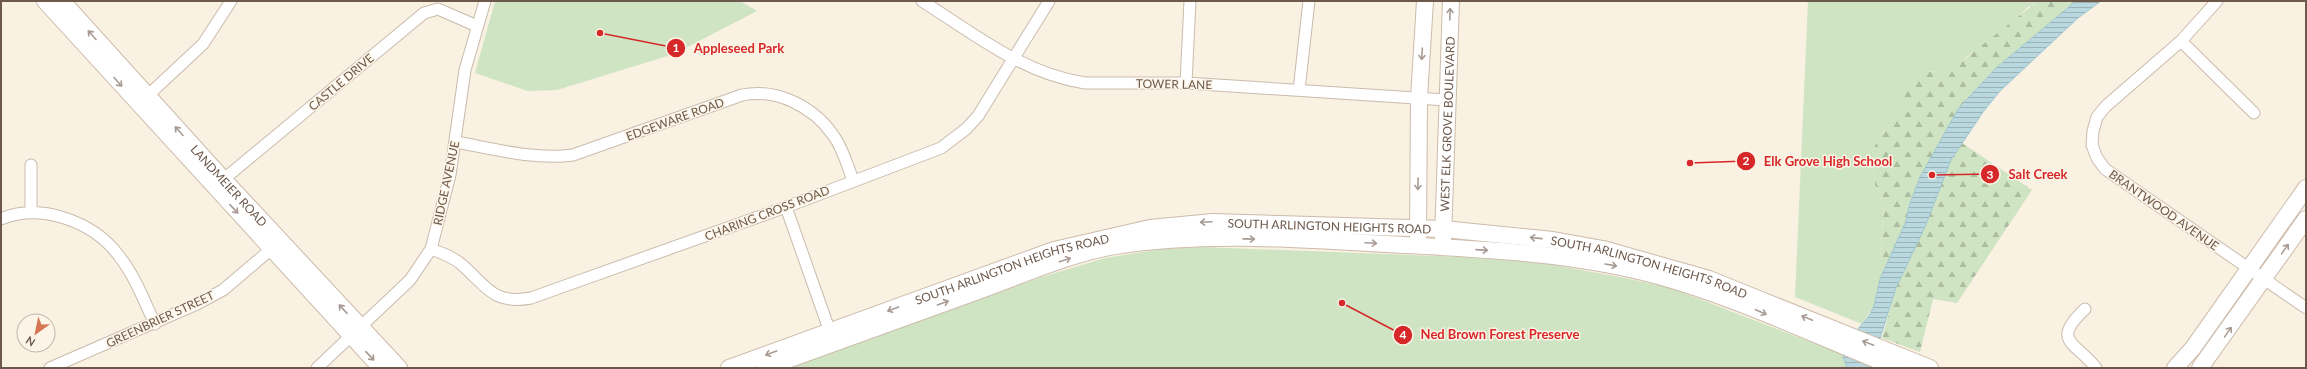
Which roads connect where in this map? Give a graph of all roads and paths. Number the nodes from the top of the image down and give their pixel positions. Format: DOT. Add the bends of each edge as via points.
graph roads {
  1 [pos="45,1"];
  2 [pos="62,1"];
  3 [pos="231,1"];
  4 [pos="485,1"];
  5 [pos="922,1"];
  6 [pos="1049,1"];
  7 [pos="1190,1"];
  8 [pos="1309,1"];
  9 [pos="1424,1"];
  10 [pos="1450,1"];
  11 [pos="2217,1"];
  12 [pos="477,26"];
  13 [pos="2181,41"];
  14 [pos="1014,59"];
  15 [pos="1186,83"];
  16 [pos="1299,90"];
  17 [pos="1419,98"];
  18 [pos="142,100"];
  19 [pos="1446,100"];
  20 [pos="2254,113"];
  21 [pos="456,142"];
  22 [pos="31,165"];
  23 [pos="853,180"];
  24 [pos="218,183"];
  25 [pos="2306,188"];
  26 [pos="786,208"];
  27 [pos="32,212"];
  28 [pos="1,219"];
  29 [pos="2306,219"];
  30 [pos="1417,228"];
  31 [pos="1443,229"];
  32 [pos="276,245"];
  33 [pos="1418,246"];
  34 [pos="1443,247"];
  35 [pos="430,249"];
  36 [pos="2249,269"];
  37 [pos="2264,279"];
  38 [pos="2306,308"];
  39 [pos="2085,309"];
  40 [pos="155,324"];
  41 [pos="357,332"];
  42 [pos="830,332"];
  43 [pos="1841,338"];
  44 [pos="1892,362"];
  45 [pos="50,368"];
  46 [pos="317,368"];
  47 [pos="381,368"];
  48 [pos="399,368"];
  49 [pos="729,368"];
  50 [pos="765,368"];
  51 [pos="1930,368"];
  52 [pos="2096,368"];
  53 [pos="2175,368"];
  54 [pos="2200,368"];
  1 -- 18 [label="main road, LANDMEIER ROAD, one-way"];
  18 -- 2 [label="main road, LANDMEIER ROAD, one-way"];
  3 -- 18 [label="street" via="202,44"];
  4 -- 12 [label="street, RIDGE AVENUE"];
  5 -- 14 [label="street, TOWER LANE"];
  6 -- 14 [label="street, CHARING CROSS ROAD"];
  7 -- 15 [label="street"];
  8 -- 16 [label="street"];
  9 -- 17 [label="main road, one-way"];
  19 -- 10 [label="main road, WEST ELK GROVE BOULEVARD, one-way"];
  11 -- 13 [label="street, BRANTWOOD AVENUE"];
  12 -- 21 [label="street, RIDGE AVENUE" via="466,70"];
  12 -- 24 [label="street, CASTLE DRIVE" via="438,8 424,13"];
  13 -- 20 [label="street"];
  13 -- 36 [label="street, BRANTWOOD AVENUE" via="2101,111 2092,131 2094,152 2105,169"];
  14 -- 15 [label="street, TOWER LANE" via="1049,74 1085,83"];
  14 -- 23 [label="street, CHARING CROSS ROAD" via="978,116 958,136 941,148"];
  15 -- 16 [label="street, TOWER LANE"];
  16 -- 17 [label="street, TOWER LANE"];
  17 -- 19 [label="street, TOWER LANE"];
  17 -- 30 [label="main road, one-way"];
  18 -- 24 [label="main road, LANDMEIER ROAD"];
  19 -- 31 [label="main road, WEST ELK GROVE BOULEVARD"];
  21 -- 23 [label="street, EDGEWARE ROAD" via="540,156 573,155 742,95 766,93 789,99 826,125 840,146"];
  21 -- 35 [label="street, RIDGE AVENUE" via="440,217"];
  22 -- 27 [label="street"];
  23 -- 26 [label="street, CHARING CROSS ROAD"];
  24 -- 32 [label="main road, LANDMEIER ROAD"];
  25 -- 36 [label="main road"];
  26 -- 35 [label="street, CHARING CROSS ROAD" via="531,298 515,301 500,299 453,258"];
  26 -- 42 [label="street"];
  27 -- 28 [label="street"];
  27 -- 40 [label="street" via="76,223 110,245 130,271"];
  37 -- 29 [label="main road, one-way"];
  30 -- 31 [label="main road, SOUTH ARLINGTON HEIGHTS ROAD"];
  30 -- 33 [label="main road"];
  30 -- 42 [label="main road, SOUTH ARLINGTON HEIGHTS ROAD, one-way" via="1213,222 1150,228 1054,250"];
  31 -- 34 [label="main road, WEST ELK GROVE BOULEVARD"];
  43 -- 31 [label="main road, SOUTH ARLINGTON HEIGHTS ROAD, one-way" via="1709,279 1610,251 1553,240"];
  32 -- 40 [label="street, GREENBRIER STREET" via="223,290"];
  32 -- 41 [label="main road, LANDMEIER ROAD"];
  33 -- 34 [label="main road, SOUTH ARLINGTON HEIGHTS ROAD"];
  50 -- 33 [label="main road, SOUTH ARLINGTON HEIGHTS ROAD, one-way" via="1009,278 1115,246 1217,239 1316,240"];
  34 -- 43 [label="main road, SOUTH ARLINGTON HEIGHTS ROAD, one-way" via="1546,256 1636,270 1706,290"];
  35 -- 41 [label="street, RIDGE AVENUE" via="410,280"];
  36 -- 37 [label="street, BRANTWOOD AVENUE"];
  36 -- 53 [label="main road" via="2194,348"];
  37 -- 38 [label="street, BRANTWOOD AVENUE"];
  54 -- 37 [label="main road, one-way"];
  39 -- 52 [label="street" via="2071,323 2068,334 2074,347"];
  40 -- 45 [label="street, GREENBRIER STREET"];
  41 -- 46 [label="street, RIDGE AVENUE"];
  41 -- 47 [label="main road, LANDMEIER ROAD, one-way"];
  41 -- 48 [label="main road, LANDMEIER ROAD"];
  42 -- 49 [label="main road, SOUTH ARLINGTON HEIGHTS ROAD, one-way"];
  43 -- 44 [label="main road, SOUTH ARLINGTON HEIGHTS ROAD"];
  44 -- 51 [label="main road, SOUTH ARLINGTON HEIGHTS ROAD"];
}
